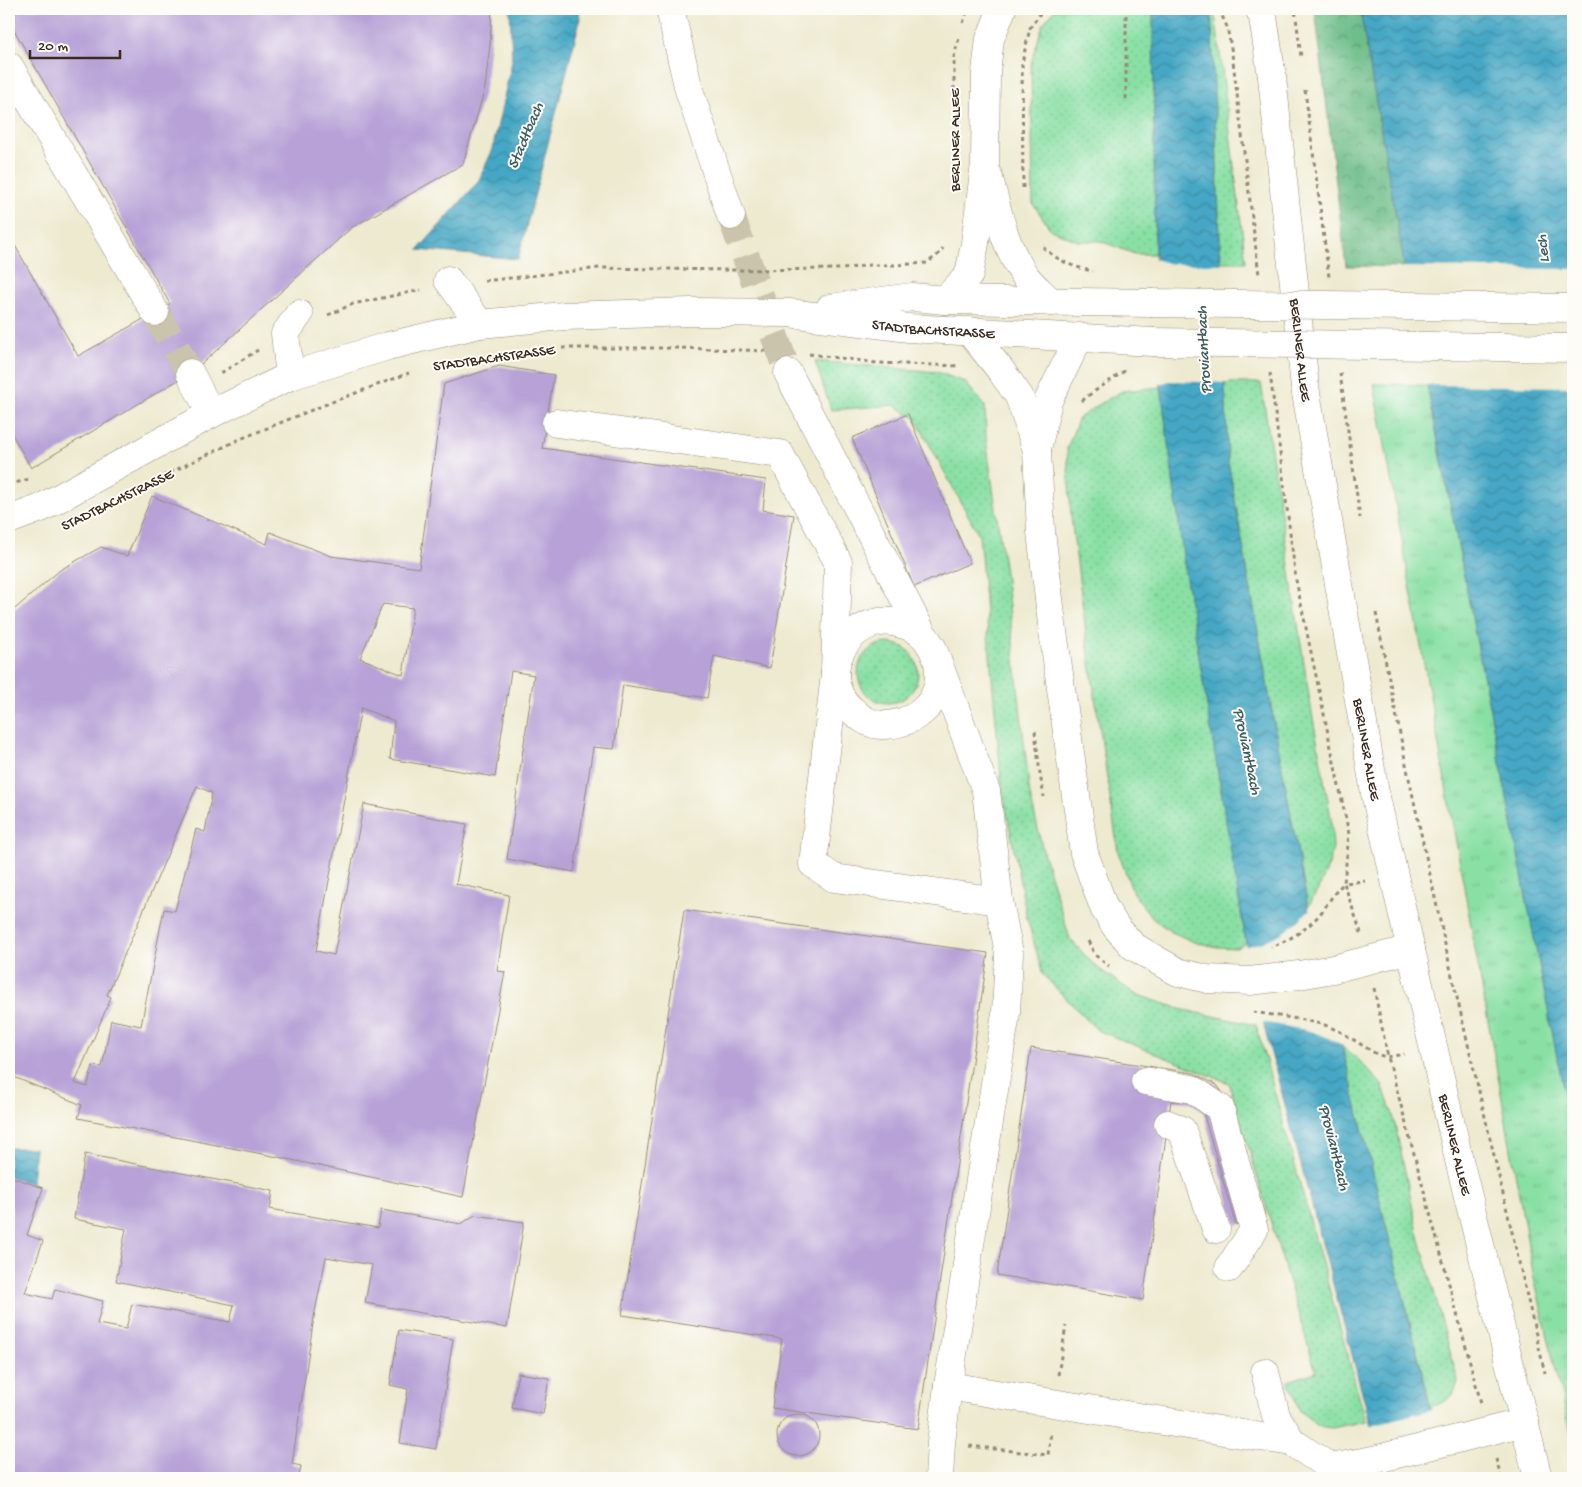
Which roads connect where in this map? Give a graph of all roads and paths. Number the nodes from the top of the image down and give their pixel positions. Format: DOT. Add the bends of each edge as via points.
graph roads {
  1 [pos="670,9"];
  2 [pos="968,9"];
  3 [pos="1002,9"];
  4 [pos="1042,9"];
  5 [pos="1126,9"];
  6 [pos="1219,9"];
  7 [pos="1260,9"];
  8 [pos="1295,9"];
  9 [pos="1232,53"];
  10 [pos="9,66"];
  11 [pos="1302,66"];
  12 [pos="1305,86"];
  13 [pos="1126,99"];
  14 [pos="954,115"];
  15 [pos="985,164"];
  16 [pos="1024,189"];
  17 [pos="731,216"];
  18 [pos="947,242"];
  19 [pos="1038,242"];
  20 [pos="895,265"];
  21 [pos="1078,269"];
  22 [pos="448,280"];
  23 [pos="1330,281"];
  24 [pos="945,300"];
  25 [pos="1051,302"];
  26 [pos="1573,308"];
  27 [pos="155,312"];
  28 [pos="789,313"];
  29 [pos="298,314"];
  30 [pos="480,324"];
  31 [pos="969,332"];
  32 [pos="1079,337"];
  33 [pos="560,348"];
  34 [pos="1573,348"];
  35 [pos="770,351"];
  36 [pos="809,354"];
  37 [pos="956,366"];
  38 [pos="1131,367"];
  39 [pos="1339,368"];
  40 [pos="414,372"];
  41 [pos="190,373"];
  42 [pos="788,373"];
  43 [pos="290,376"];
  44 [pos="1078,406"];
  45 [pos="211,414"];
  46 [pos="556,423"];
  47 [pos="1037,450"];
  48 [pos="162,477"];
  49 [pos="9,520"];
  50 [pos="1361,525"];
  51 [pos="1376,613"];
  52 [pos="924,635"];
  53 [pos="939,665"];
  54 [pos="835,674"];
  55 [pos="1349,834"];
  56 [pos="1000,901"];
  57 [pos="1268,949"];
  58 [pos="1411,949"];
  59 [pos="1258,1013"];
  60 [pos="1145,1081"];
  61 [pos="1168,1124"];
  62 [pos="1216,1229"];
  63 [pos="1229,1268"];
  64 [pos="1066,1326"];
  65 [pos="1265,1372"];
  66 [pos="1545,1375"];
  67 [pos="948,1386"];
  68 [pos="1054,1403"];
  69 [pos="1525,1422"];
  70 [pos="1489,1431"];
  71 [pos="1292,1442"];
  72 [pos="941,1443"];
  73 [pos="1331,1473"];
  74 [pos="939,1478"];
  75 [pos="1501,1478"];
  76 [pos="1538,1478"];
  1 -- 17 [label="main road" via="689,90"];
  2 -- 14 [label="path, BERLINER ALLEE" via="954,57"];
  3 -- 15 [label="main road" via="990,39 986,72"];
  4 -- 16 [label="path" via="1030,28 1022,63"];
  5 -- 13 [label="path"];
  6 -- 9 [label="path" via="1227,27"];
  7 -- 58 [label="main road, BERLINER ALLEE" via="1272,77 1305,387 1375,793"];
  8 -- 11 [label="path"];
  10 -- 27 [label="main road"];
  12 -- 23 [label="path"];
  15 -- 24 [label="main road" via="969,275"];
  15 -- 25 [label="main road" via="1007,245 1027,278"];
  18 -- 20 [label="path" via="940,253 927,263"];
  19 -- 21 [label="path"];
  22 -- 30 [label="main road"];
  24 -- 25 [label="main road, STADTBACHSTRASSE"];
  24 -- 28 [label="main road, STADTBACHSTRASSE" via="912,298"];
  25 -- 26 [label="main road, STADTBACHSTRASSE, bridge"];
  28 -- 30 [label="main road, STADTBACHSTRASSE" via="564,316"];
  28 -- 31 [label="main road, STADTBACHSTRASSE"];
  29 -- 43 [label="main road" via="285,334"];
  30 -- 43 [label="main road, STADTBACHSTRASSE" via="388,346"];
  31 -- 32 [label="main road, STADTBACHSTRASSE"];
  31 -- 47 [label="main road" via="1019,396"];
  32 -- 34 [label="main road, STADTBACHSTRASSE, bridge" via="1152,342"];
  32 -- 47 [label="main road" via="1048,401"];
  33 -- 35 [label="path, STADTBACHSTRASSE"];
  36 -- 37 [label="path" via="877,363"];
  38 -- 44 [label="path" via="1088,395"];
  39 -- 50 [label="path"];
  40 -- 48 [label="path, STADTBACHSTRASSE" via="240,439"];
  41 -- 45 [label="main road"];
  42 -- 52 [label="main road"];
  43 -- 45 [label="main road, STADTBACHSTRASSE"];
  45 -- 49 [label="main road, STADTBACHSTRASSE" via="41,508"];
  46 -- 54 [label="main road" via="780,454 838,562"];
  47 -- 58 [label="main road" via="1041,532 1084,853 1104,908 1116,927 1133,946 1178,972 1207,979 1250,981 1333,969"];
  51 -- 66 [label="path" via="1452,976"];
  52 -- 53 [label="main road"];
  52 -- 54 [label="main road" via="894,621 860,628 847,640 838,656"];
  53 -- 54 [label="main road" via="934,697 924,710 895,725 878,725 847,707 838,692"];
  53 -- 56 [label="main road" via="986,791"];
  54 -- 56 [label="main road" via="813,864 834,878"];
  55 -- 57 [label="path" via="1344,883 1318,916 1299,933"];
  56 -- 67 [label="main road" via="1010,953 1006,1013"];
  58 -- 69 [label="main road, BERLINER ALLEE" via="1460,1164"];
  59 -- 70 [label="path" via="1318,1023 1342,1032 1378,1056 1388,1057"];
  60 -- 63 [label="main road" via="1192,1089 1220,1108 1254,1230"];
  61 -- 62 [label="main road" via="1182,1130"];
  64 -- 68 [label="path"];
  65 -- 71 [label="main road" via="1276,1416"];
  67 -- 68 [label="main road"];
  67 -- 72 [label="main road"];
  68 -- 71 [label="main road"];
  68 -- 72 [label="path" via="1048,1455"];
  69 -- 70 [label="main road"];
  69 -- 76 [label="main road, BERLINER ALLEE"];
  70 -- 73 [label="main road"];
  70 -- 75 [label="path"];
  71 -- 73 [label="main road"];
  72 -- 74 [label="main road"];
}
